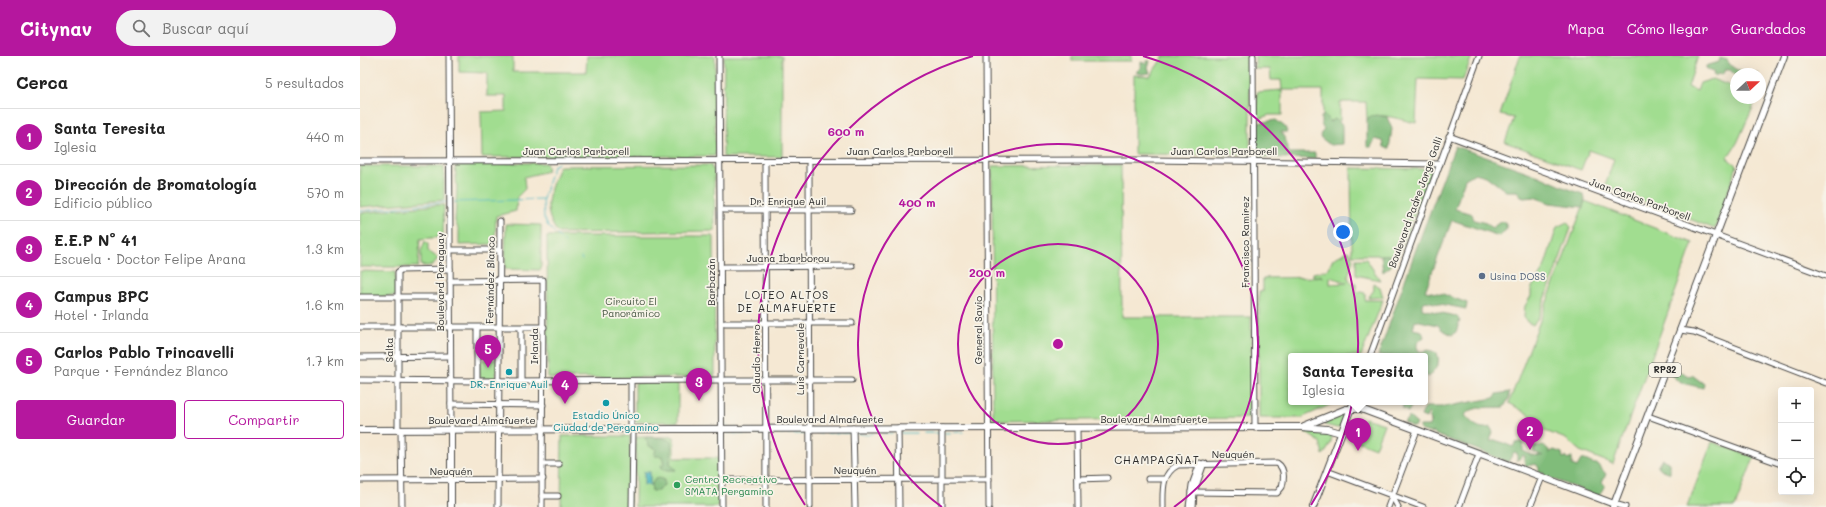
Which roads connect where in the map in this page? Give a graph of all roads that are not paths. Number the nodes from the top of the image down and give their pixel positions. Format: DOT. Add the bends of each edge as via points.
graph roads {
  1 [pos="449,56"];
  2 [pos="719,56"];
  3 [pos="986,56"];
  4 [pos="1253,56"];
  5 [pos="1479,56"];
  6 [pos="1784,56"];
  7 [pos="1449,136"];
  8 [pos="719,160"];
  9 [pos="986,160"];
  10 [pos="1254,160"];
  11 [pos="360,161"];
  12 [pos="450,161"];
  13 [pos="765,164"];
  14 [pos="809,164"];
  15 [pos="1440,164"];
  16 [pos="724,210"];
  17 [pos="809,210"];
  18 [pos="851,210"];
  19 [pos="765,211"];
  20 [pos="500,221"];
  21 [pos="1715,236"];
  22 [pos="450,250"];
  23 [pos="499,250"];
  24 [pos="852,266"];
  25 [pos="724,267"];
  26 [pos="765,267"];
  27 [pos="809,267"];
  28 [pos="450,269"];
  29 [pos="1826,276"];
  30 [pos="499,280"];
  31 [pos="450,281"];
  32 [pos="360,297"];
  33 [pos="398,297"];
  34 [pos="450,297"];
  35 [pos="725,323"];
  36 [pos="765,323"];
  37 [pos="809,323"];
  38 [pos="852,323"];
  39 [pos="360,327"];
  40 [pos="398,327"];
  41 [pos="451,327"];
  42 [pos="477,328"];
  43 [pos="499,328"];
  44 [pos="521,328"];
  45 [pos="544,328"];
  46 [pos="1680,330"];
  47 [pos="1371,353"];
  48 [pos="398,356"];
  49 [pos="450,356"];
  50 [pos="360,357"];
  51 [pos="398,379"];
  52 [pos="360,380"];
  53 [pos="450,380"];
  54 [pos="723,380"];
  55 [pos="765,380"];
  56 [pos="809,380"];
  57 [pos="852,380"];
  58 [pos="477,381"];
  59 [pos="499,381"];
  60 [pos="521,381"];
  61 [pos="543,381"];
  62 [pos="631,381"];
  63 [pos="1826,382"];
  64 [pos="451,404"];
  65 [pos="499,405"];
  66 [pos="543,405"];
  67 [pos="1352,405"];
  68 [pos="1648,416"];
  69 [pos="1301,427"];
  70 [pos="854,428"];
  71 [pos="898,428"];
  72 [pos="942,428"];
  73 [pos="988,428"];
  74 [pos="1256,428"];
  75 [pos="632,429"];
  76 [pos="722,429"];
  77 [pos="765,429"];
  78 [pos="810,429"];
  79 [pos="1077,429"];
  80 [pos="360,430"];
  81 [pos="399,430"];
  82 [pos="451,430"];
  83 [pos="498,430"];
  84 [pos="543,430"];
  85 [pos="1417,430"];
  86 [pos="1341,433"];
  87 [pos="1479,454"];
  88 [pos="1202,463"];
  89 [pos="1778,463"];
  90 [pos="543,464"];
  91 [pos="559,464"];
  92 [pos="1327,471"];
  93 [pos="1542,477"];
  94 [pos="1107,478"];
  95 [pos="498,479"];
  96 [pos="855,479"];
  97 [pos="899,479"];
  98 [pos="988,479"];
  99 [pos="1078,479"];
  100 [pos="1148,479"];
  101 [pos="1164,479"];
  102 [pos="360,480"];
  103 [pos="402,480"];
  104 [pos="451,480"];
  105 [pos="543,480"];
  106 [pos="722,480"];
  107 [pos="766,480"];
  108 [pos="809,480"];
  109 [pos="942,480"];
  110 [pos="1192,492"];
  111 [pos="542,496"];
  112 [pos="558,496"];
  113 [pos="1392,496"];
  114 [pos="1614,506"];
  115 [pos="402,507"];
  116 [pos="451,507"];
  117 [pos="498,507"];
  118 [pos="542,507"];
  119 [pos="632,507"];
  120 [pos="722,507"];
  121 [pos="766,507"];
  122 [pos="810,507"];
  123 [pos="855,507"];
  124 [pos="899,507"];
  125 [pos="942,507"];
  126 [pos="988,507"];
  127 [pos="1078,507"];
  128 [pos="1163,507"];
  129 [pos="1189,507"];
  130 [pos="1193,507"];
  131 [pos="1314,507"];
  132 [pos="1388,507"];
  133 [pos="1398,507"];
  134 [pos="1423,507"];
  135 [pos="1459,507"];
  136 [pos="1530,507"];
  137 [pos="1625,507"];
  1 -- 12 [label="street, Boulevard Paraguay"];
  2 -- 8 [label="street, Barbazán"];
  3 -- 9 [label="street, General Savio"];
  4 -- 10 [label="street, Francisco Ramirez"];
  5 -- 7 [label="street, Boulevard Padre Jorge Galli"];
  6 -- 21 [label="main road, RP32"];
  7 -- 15 [label="street, Boulevard Padre Jorge Galli"];
  7 -- 21 [label="street, Juan Carlos Parborell"];
  8 -- 9 [label="street, Juan Carlos Parborell"];
  8 -- 12 [label="street, Juan Carlos Parborell"];
  8 -- 54 [label="street, Barbazán"];
  9 -- 10 [label="street, Juan Carlos Parborell"];
  9 -- 73 [label="street, General Savio"];
  10 -- 15 [label="street, Juan Carlos Parborell"];
  10 -- 74 [label="street, Francisco Ramirez"];
  11 -- 12 [label="street, Juan Carlos Parborell"];
  12 -- 22 [label="street, Boulevard Paraguay"];
  13 -- 19 [label="street, Claudio Herro"];
  14 -- 17 [label="street, Luis Carnevale"];
  15 -- 47 [label="street, Boulevard Padre Jorge Galli"];
  16 -- 19 [label="street, Dr. Enrique Auil"];
  17 -- 18 [label="street, Dr. Enrique Auil"];
  17 -- 19 [label="street, Dr. Enrique Auil"];
  17 -- 27 [label="street, Luis Carnevale"];
  19 -- 26 [label="street, Claudio Herro"];
  20 -- 23 [label="street, Fernández Blanco"];
  21 -- 29 [label="street, Juan Carlos Parborell"];
  21 -- 46 [label="main road, RP32"];
  22 -- 23 [label="street"];
  22 -- 28 [label="street, Boulevard Paraguay"];
  23 -- 30 [label="street, Fernández Blanco"];
  24 -- 27 [label="street, Juana Ibarborou"];
  25 -- 26 [label="street, Juana Ibarborou"];
  26 -- 27 [label="street, Juana Ibarborou"];
  26 -- 36 [label="street, Claudio Herro"];
  27 -- 37 [label="street, Luis Carnevale"];
  28 -- 31 [label="street, Boulevard Paraguay"];
  28 -- 33 [label="street, Salta" via="399,271"];
  30 -- 31 [label="street"];
  30 -- 43 [label="street, Fernández Blanco"];
  30 -- 45 [label="street, Irlanda" via="543,280"];
  31 -- 34 [label="street, Boulevard Paraguay"];
  32 -- 33 [label="street"];
  33 -- 34 [label="street"];
  33 -- 40 [label="street, Salta"];
  34 -- 41 [label="street, Boulevard Paraguay"];
  35 -- 36 [label="street"];
  36 -- 37 [label="street"];
  36 -- 55 [label="street, Claudio Herro"];
  37 -- 38 [label="street"];
  37 -- 56 [label="street, Luis Carnevale"];
  39 -- 40 [label="street"];
  40 -- 41 [label="street"];
  40 -- 48 [label="street, Salta"];
  41 -- 42 [label="street"];
  41 -- 49 [label="street, Boulevard Paraguay"];
  42 -- 43 [label="street"];
  42 -- 58 [label="street"];
  43 -- 44 [label="street"];
  43 -- 59 [label="street, Fernández Blanco"];
  44 -- 45 [label="street"];
  44 -- 60 [label="street"];
  45 -- 61 [label="street, Irlanda"];
  46 -- 63 [label="street" via="1694,332"];
  46 -- 68 [label="main road, RP32"];
  48 -- 49 [label="street"];
  48 -- 50 [label="street"];
  48 -- 51 [label="street, Salta"];
  49 -- 53 [label="street, Boulevard Paraguay"];
  51 -- 52 [label="street"];
  51 -- 53 [label="street"];
  51 -- 81 [label="street, Salta"];
  53 -- 58 [label="street"];
  53 -- 64 [label="street, Boulevard Paraguay"];
  54 -- 55 [label="street"];
  54 -- 62 [label="street"];
  54 -- 76 [label="street, Barbazán"];
  55 -- 56 [label="street"];
  55 -- 77 [label="street, Claudio Herro"];
  56 -- 57 [label="street"];
  56 -- 78 [label="street, Luis Carnevale"];
  58 -- 59 [label="street"];
  59 -- 60 [label="street"];
  59 -- 65 [label="street, Fernández Blanco"];
  60 -- 61 [label="street"];
  61 -- 62 [label="street"];
  61 -- 66 [label="street, Irlanda"];
  62 -- 75 [label="street"];
  64 -- 65 [label="street"];
  64 -- 82 [label="street, Boulevard Paraguay"];
  65 -- 66 [label="street"];
  65 -- 83 [label="street, Fernández Blanco"];
  66 -- 84 [label="street, Irlanda"];
  67 -- 69 [label="main road, Boulevard Almafuerte"];
  67 -- 85 [label="main road"];
  67 -- 86 [label="main road"];
  68 -- 89 [label="street"];
  68 -- 114 [label="main road, RP32"];
  69 -- 74 [label="main road, Boulevard Almafuerte"];
  69 -- 86 [label="main road, Boulevard Almafuerte"];
  70 -- 71 [label="main road, Boulevard Almafuerte"];
  70 -- 78 [label="main road, Boulevard Almafuerte"];
  70 -- 96 [label="street"];
  71 -- 72 [label="main road, Boulevard Almafuerte"];
  71 -- 97 [label="street"];
  72 -- 73 [label="main road, Boulevard Almafuerte"];
  72 -- 109 [label="street"];
  73 -- 79 [label="main road, Boulevard Almafuerte"];
  73 -- 98 [label="street, General Savio"];
  74 -- 79 [label="main road, Boulevard Almafuerte"];
  75 -- 76 [label="main road, Boulevard Almafuerte"];
  75 -- 84 [label="main road, Boulevard Almafuerte"];
  75 -- 119 [label="street"];
  76 -- 77 [label="main road, Boulevard Almafuerte"];
  76 -- 106 [label="street, Barbazán"];
  77 -- 78 [label="main road, Boulevard Almafuerte"];
  77 -- 107 [label="street, Claudio Herro"];
  78 -- 108 [label="street, Luis Carnevale"];
  79 -- 99 [label="street"];
  80 -- 81 [label="main road, Boulevard Almafuerte"];
  81 -- 82 [label="main road, Boulevard Almafuerte"];
  81 -- 103 [label="street, Salta"];
  82 -- 83 [label="main road, Boulevard Almafuerte"];
  82 -- 104 [label="main road, Boulevard Paraguay"];
  83 -- 84 [label="main road, Boulevard Almafuerte"];
  83 -- 95 [label="street, Fernández Blanco"];
  84 -- 90 [label="street, Irlanda"];
  85 -- 87 [label="main road"];
  85 -- 113 [label="street"];
  86 -- 92 [label="main road"];
  87 -- 93 [label="main road"];
  87 -- 135 [label="street"];
  88 -- 101 [label="street, Neuquén" via="1178,465 1169,470"];
  88 -- 110 [label="street"];
  88 -- 110 [label="street, Neuquén" via="1277,463 1284,478 1281,490"];
  90 -- 91 [label="street"];
  90 -- 105 [label="street, Irlanda"];
  92 -- 113 [label="street"];
  92 -- 131 [label="main road"];
  93 -- 114 [label="main road"];
  93 -- 136 [label="street"];
  94 -- 99 [label="street"];
  95 -- 104 [label="street, Neuquén"];
  95 -- 105 [label="street, Neuquén"];
  95 -- 117 [label="street, Fernández Blanco"];
  96 -- 97 [label="street, Neuquén"];
  96 -- 108 [label="street, Neuquén"];
  96 -- 123 [label="street"];
  97 -- 109 [label="street, Neuquén"];
  97 -- 124 [label="street"];
  98 -- 109 [label="street, Neuquén"];
  98 -- 126 [label="street, General Savio"];
  99 -- 127 [label="street"];
  100 -- 101 [label="street"];
  101 -- 128 [label="street"];
  102 -- 103 [label="street, Neuquén"];
  103 -- 104 [label="street, Neuquén"];
  103 -- 115 [label="street, Salta"];
  104 -- 116 [label="main road, Boulevard Paraguay"];
  105 -- 111 [label="street, Irlanda"];
  106 -- 107 [label="street, Neuquén"];
  106 -- 120 [label="street, Barbazán"];
  107 -- 108 [label="street, Neuquén"];
  107 -- 121 [label="street, Claudio Herro"];
  108 -- 122 [label="street, Luis Carnevale"];
  109 -- 125 [label="street"];
  110 -- 129 [label="street"];
  110 -- 130 [label="street"];
  111 -- 112 [label="street"];
  111 -- 118 [label="street, Irlanda"];
  113 -- 132 [label="street"];
  113 -- 133 [label="street"];
  113 -- 134 [label="street"];
  114 -- 137 [label="street"];
}
